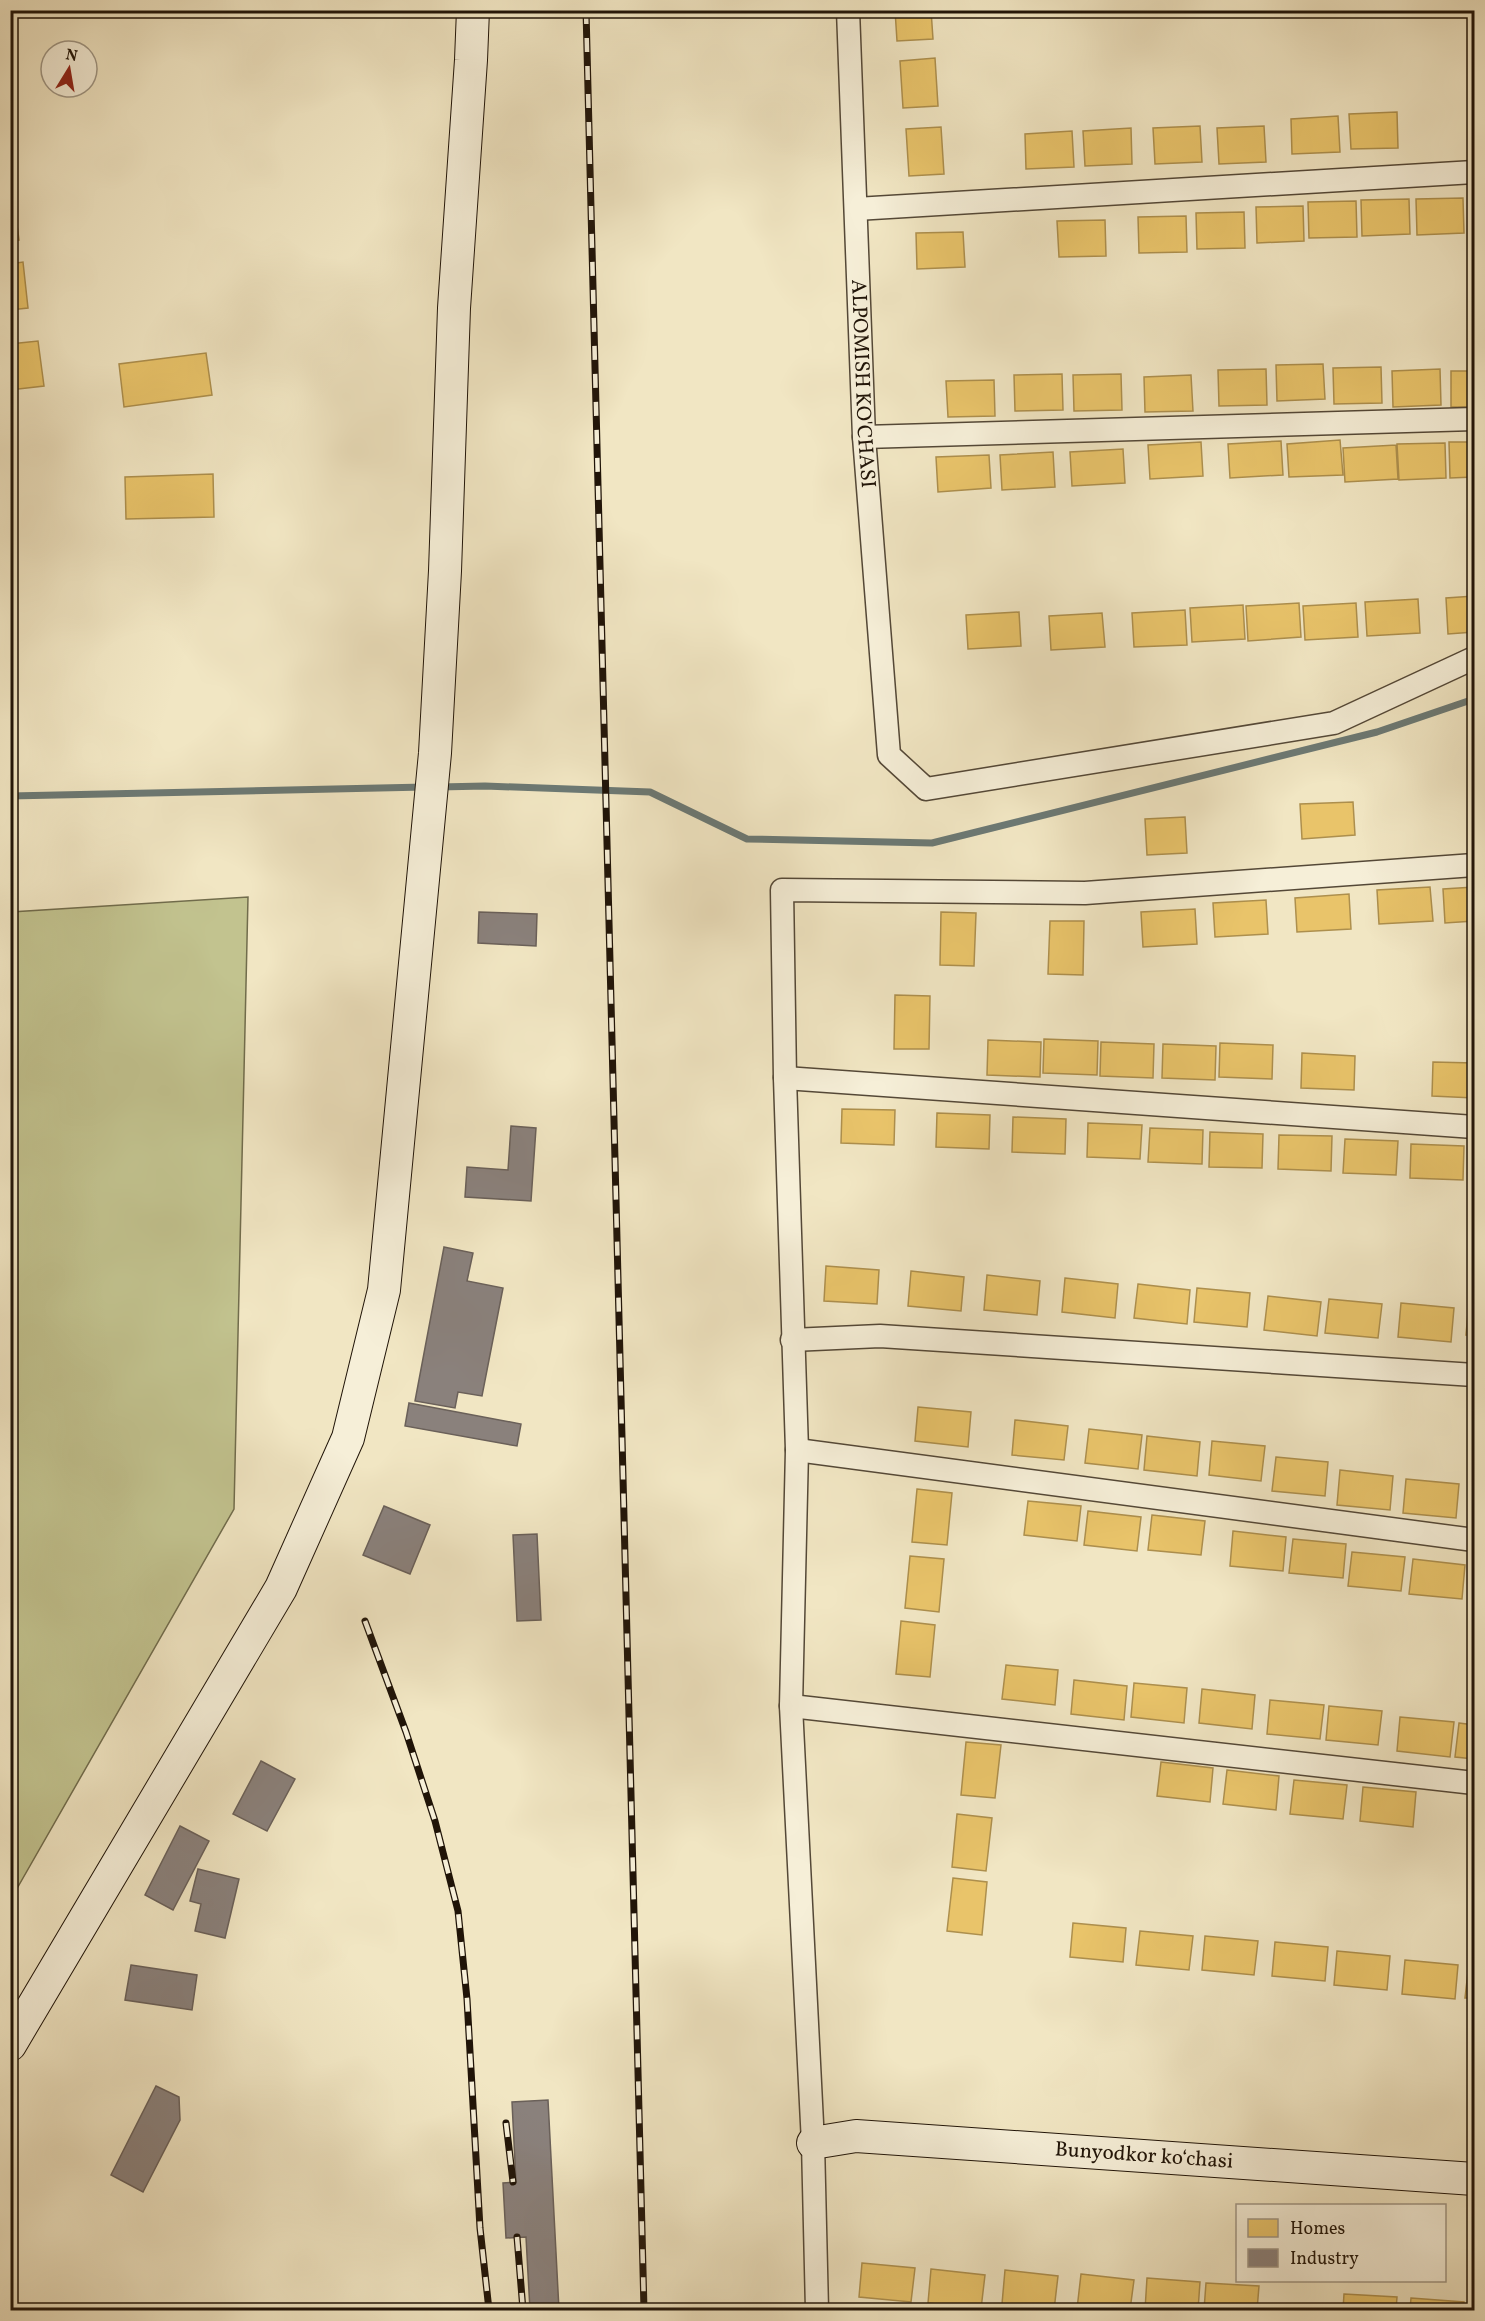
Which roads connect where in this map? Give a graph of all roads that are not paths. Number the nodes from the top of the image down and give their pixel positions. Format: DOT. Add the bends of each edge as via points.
graph roads {
  1 [pos="473,10"];
  2 [pos="848,10"];
  3 [pos="1474,172"];
  4 [pos="856,209"];
  5 [pos="1474,419"];
  6 [pos="864,437"];
  7 [pos="1474,658"];
  8 [pos="1474,866"];
  9 [pos="784,1078"];
  10 [pos="1474,1127"];
  11 [pos="792,1340"];
  12 [pos="1474,1375"];
  13 [pos="796,1450"];
  14 [pos="1474,1540"];
  15 [pos="791,1706"];
  16 [pos="1474,1782"];
  17 [pos="10,2045"];
  18 [pos="813,2143"];
  19 [pos="1474,2179"];
  20 [pos="817,2310"];
  1 -- 17 [label="main road" via="454,308 435,753 384,1290 348,1438 281,1588"];
  2 -- 4 [label="street, ALPOMISH KO'CHASI"];
  3 -- 4 [label="street"];
  4 -- 6 [label="street, ALPOMISH KO'CHASI"];
  5 -- 6 [label="street"];
  6 -- 7 [label="street, ALPOMISH KO'CHASI" via="889,755 926,789 1334,723"];
  8 -- 9 [label="street" via="1085,893 782,890"];
  9 -- 10 [label="street"];
  9 -- 11 [label="street"];
  11 -- 12 [label="street" via="880,1336"];
  11 -- 13 [label="street"];
  13 -- 14 [label="street"];
  13 -- 15 [label="street"];
  15 -- 16 [label="street"];
  15 -- 18 [label="street"];
  18 -- 19 [label="main road, Bunyodkor koʻchasi" via="856,2136"];
  18 -- 20 [label="street"];
}
